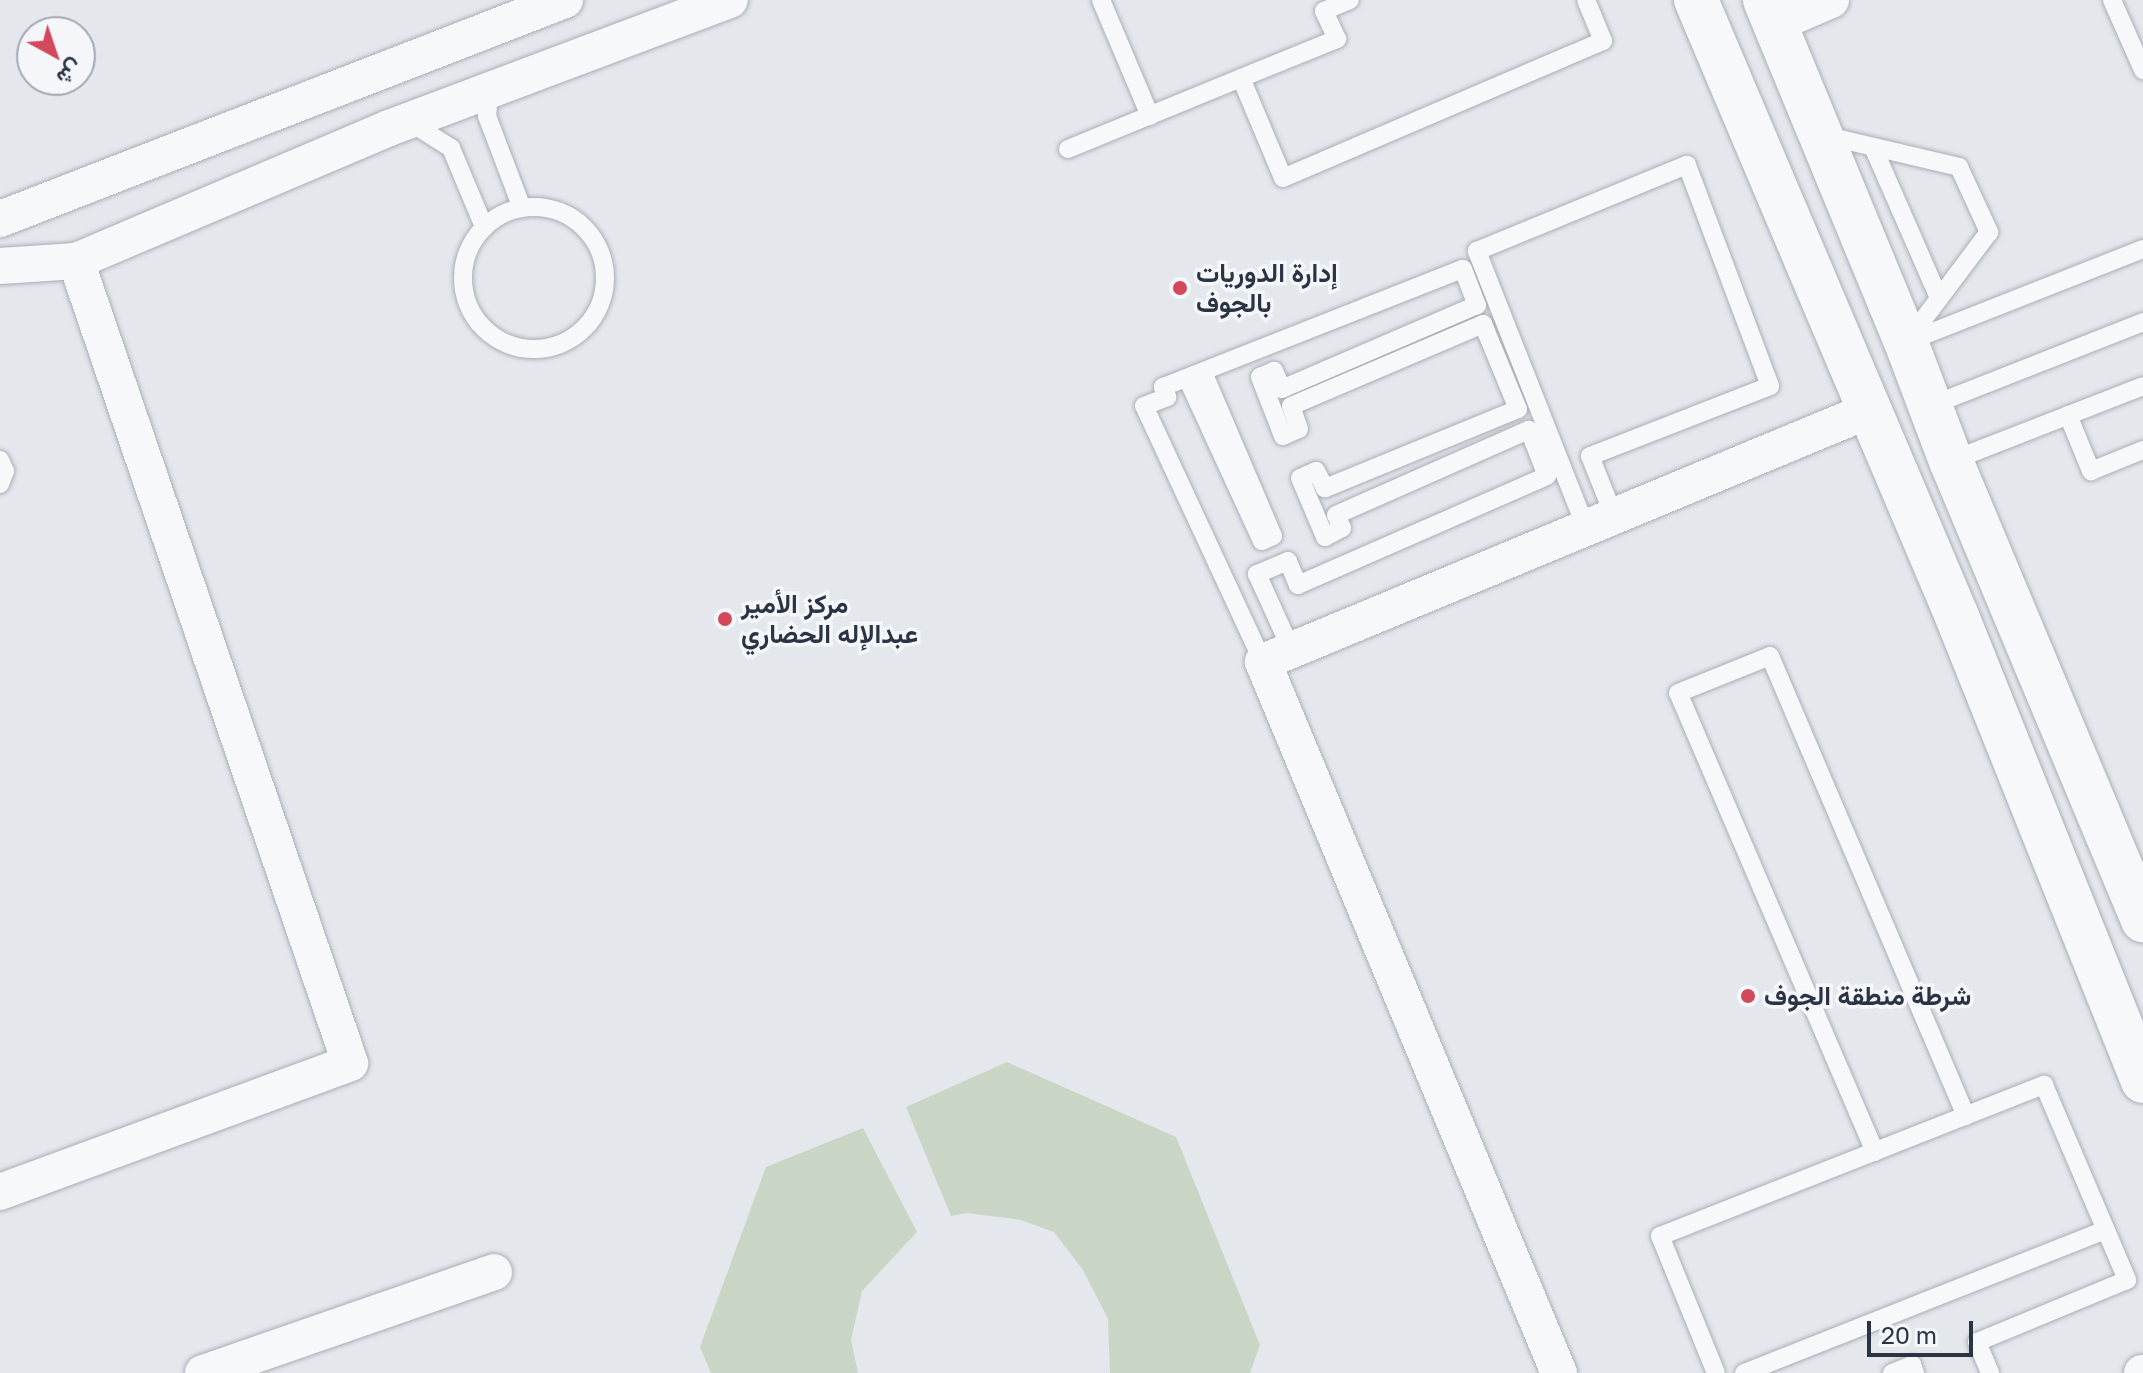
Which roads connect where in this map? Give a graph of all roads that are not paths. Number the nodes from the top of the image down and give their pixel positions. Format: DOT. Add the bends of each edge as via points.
graph roads {
  1 [pos="565,0"];
  2 [pos="730,0"];
  3 [pos="1101,0"];
  4 [pos="1350,0"];
  5 [pos="1586,0"];
  6 [pos="1696,0"];
  7 [pos="1831,0"];
  8 [pos="2112,0"];
  9 [pos="1770,12"];
  10 [pos="459,43"];
  11 [pos="2143,70"];
  12 [pos="1241,78"];
  13 [pos="484,92"];
  14 [pos="1150,116"];
  15 [pos="408,121"];
  16 [pos="1821,134"];
  17 [pos="1873,147"];
  18 [pos="1068,149"];
  19 [pos="522,208"];
  20 [pos="0,219"];
  21 [pos="484,227"];
  22 [pos="2143,249"];
  23 [pos="76,261"];
  24 [pos="0,266"];
  25 [pos="1939,298"];
  26 [pos="2143,322"];
  27 [pos="1906,342"];
  28 [pos="1195,375"];
  29 [pos="2143,386"];
  30 [pos="1930,406"];
  31 [pos="1870,410"];
  32 [pos="2068,415"];
  33 [pos="2143,450"];
  34 [pos="0,460"];
  35 [pos="1951,461"];
  36 [pos="0,484"];
  37 [pos="1600,522"];
  38 [pos="1277,656"];
  39 [pos="2143,921"];
  40 [pos="2143,1081"];
  41 [pos="1966,1116"];
  42 [pos="1875,1152"];
  43 [pos="0,1192"];
  44 [pos="2106,1230"];
  45 [pos="494,1272"];
  46 [pos="203,1373"];
  47 [pos="1559,1373"];
  48 [pos="1716,1373"];
  49 [pos="1744,1373"];
  50 [pos="1892,1373"];
  51 [pos="1915,1373"];
  52 [pos="1990,1373"];
  1 -- 10 [label="street"];
  2 -- 13 [label="street"];
  3 -- 14 [label="lane"];
  4 -- 12 [label="lane" via="1324,11 1337,39"];
  5 -- 12 [label="lane" via="1603,41 1283,178"];
  6 -- 31 [label="street"];
  7 -- 9 [label="street"];
  8 -- 11 [label="lane"];
  9 -- 16 [label="street"];
  10 -- 13 [label="street"];
  10 -- 20 [label="street"];
  12 -- 14 [label="lane"];
  13 -- 15 [label="street"];
  13 -- 19 [label="lane" via="487,116"];
  14 -- 18 [label="lane"];
  15 -- 21 [label="lane" via="451,148"];
  15 -- 23 [label="street"];
  16 -- 17 [label="lane"];
  16 -- 27 [label="street"];
  17 -- 25 [label="lane"];
  17 -- 25 [label="lane" via="1959,167 1989,232"];
  19 -- 21 [label="lane"];
  19 -- 21 [label="lane" via="551,208 574,218 598,244 606,271 603,298 593,319 574,338 548,349 524,350 503,344 479,326 463,293 463,262"];
  22 -- 27 [label="lane"];
  23 -- 24 [label="street"];
  23 -- 43 [label="street" via="350,1063"];
  25 -- 27 [label="lane"];
  26 -- 30 [label="lane"];
  27 -- 30 [label="street"];
  28 -- 28 [label="lane" via="1273,536 1262,541"];
  28 -- 38 [label="lane" via="1163,387 1167,397 1144,406"];
  28 -- 38 [label="lane" via="1463,269 1477,305 1282,389 1274,371 1260,377 1283,436 1299,429 1291,406 1483,324 1518,409 1325,488 1316,471 1300,478 1325,537 1342,528 1336,515 1529,430 1547,476 1298,585 1288,561 1257,574"];
  29 -- 32 [label="lane"];
  30 -- 35 [label="street"];
  31 -- 37 [label="street"];
  31 -- 40 [label="street"];
  32 -- 33 [label="lane" via="2091,471"];
  32 -- 35 [label="lane"];
  34 -- 36 [label="lane" via="5,471"];
  35 -- 39 [label="street"];
  37 -- 37 [label="lane" via="1590,456 1770,386 1687,165 1477,251"];
  37 -- 38 [label="street"];
  38 -- 47 [label="street"];
  41 -- 42 [label="lane"];
  41 -- 42 [label="lane" via="1770,656 1678,693"];
  41 -- 44 [label="lane" via="2044,1085"];
  42 -- 48 [label="lane" via="1660,1236"];
  44 -- 49 [label="lane"];
  44 -- 52 [label="lane" via="2127,1280 1977,1342"];
  45 -- 46 [label="street"];
  50 -- 51 [label="lane" via="1912,1365"];
}
